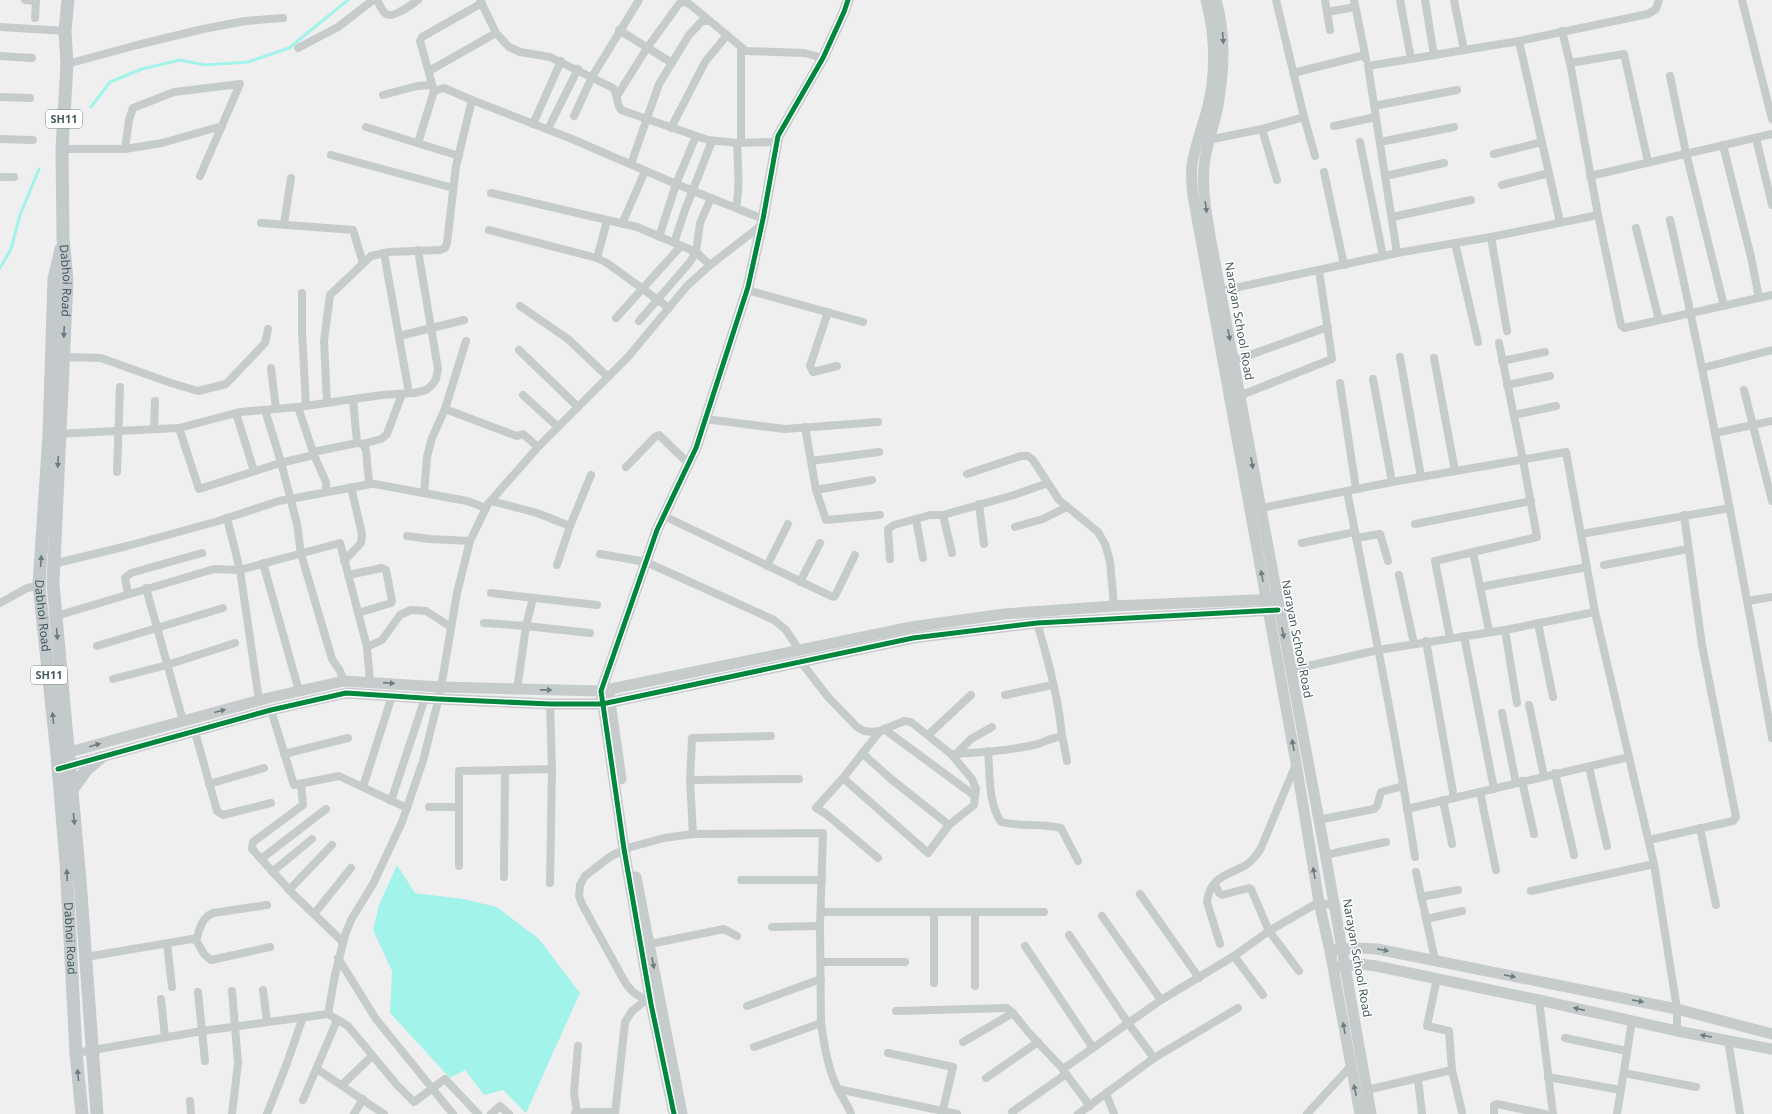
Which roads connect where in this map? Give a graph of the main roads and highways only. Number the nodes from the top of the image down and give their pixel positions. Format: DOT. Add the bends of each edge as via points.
graph roads {
  1 [pos="68,0"];
  2 [pos="63,238"];
  3 [pos="54,434"];
  4 [pos="62,754"];
  5 [pos="100,758"];
  6 [pos="64,768"];
  7 [pos="72,791"];
  8 [pos="82,1114"];
  9 [pos="97,1114"];
  1 -- 2 [label="main road, Dabhoi Road / SH11" via="62,149"];
  2 -- 3 [label="main road, Dabhoi Road / SH11, one-way" via="67,280 63,357"];
  2 -- 3 [label="main road, Dabhoi Road / SH11" via="54,279"];
  3 -- 4 [label="main road, Dabhoi Road / SH11, one-way" via="53,584"];
  4 -- 3 [label="main road, Dabhoi Road / SH11, one-way" via="39,586"];
  4 -- 6 [label="main road, Dabhoi Road / SH11"];
  5 -- 7 [label="main road" via="87,769"];
  6 -- 7 [label="main road, Dabhoi Road / SH11"];
  8 -- 6 [label="main road, Dabhoi Road / SH11, one-way" via="76,1053 66,862"];
  7 -- 9 [label="main road, Dabhoi Road / SH11, one-way"];
}
